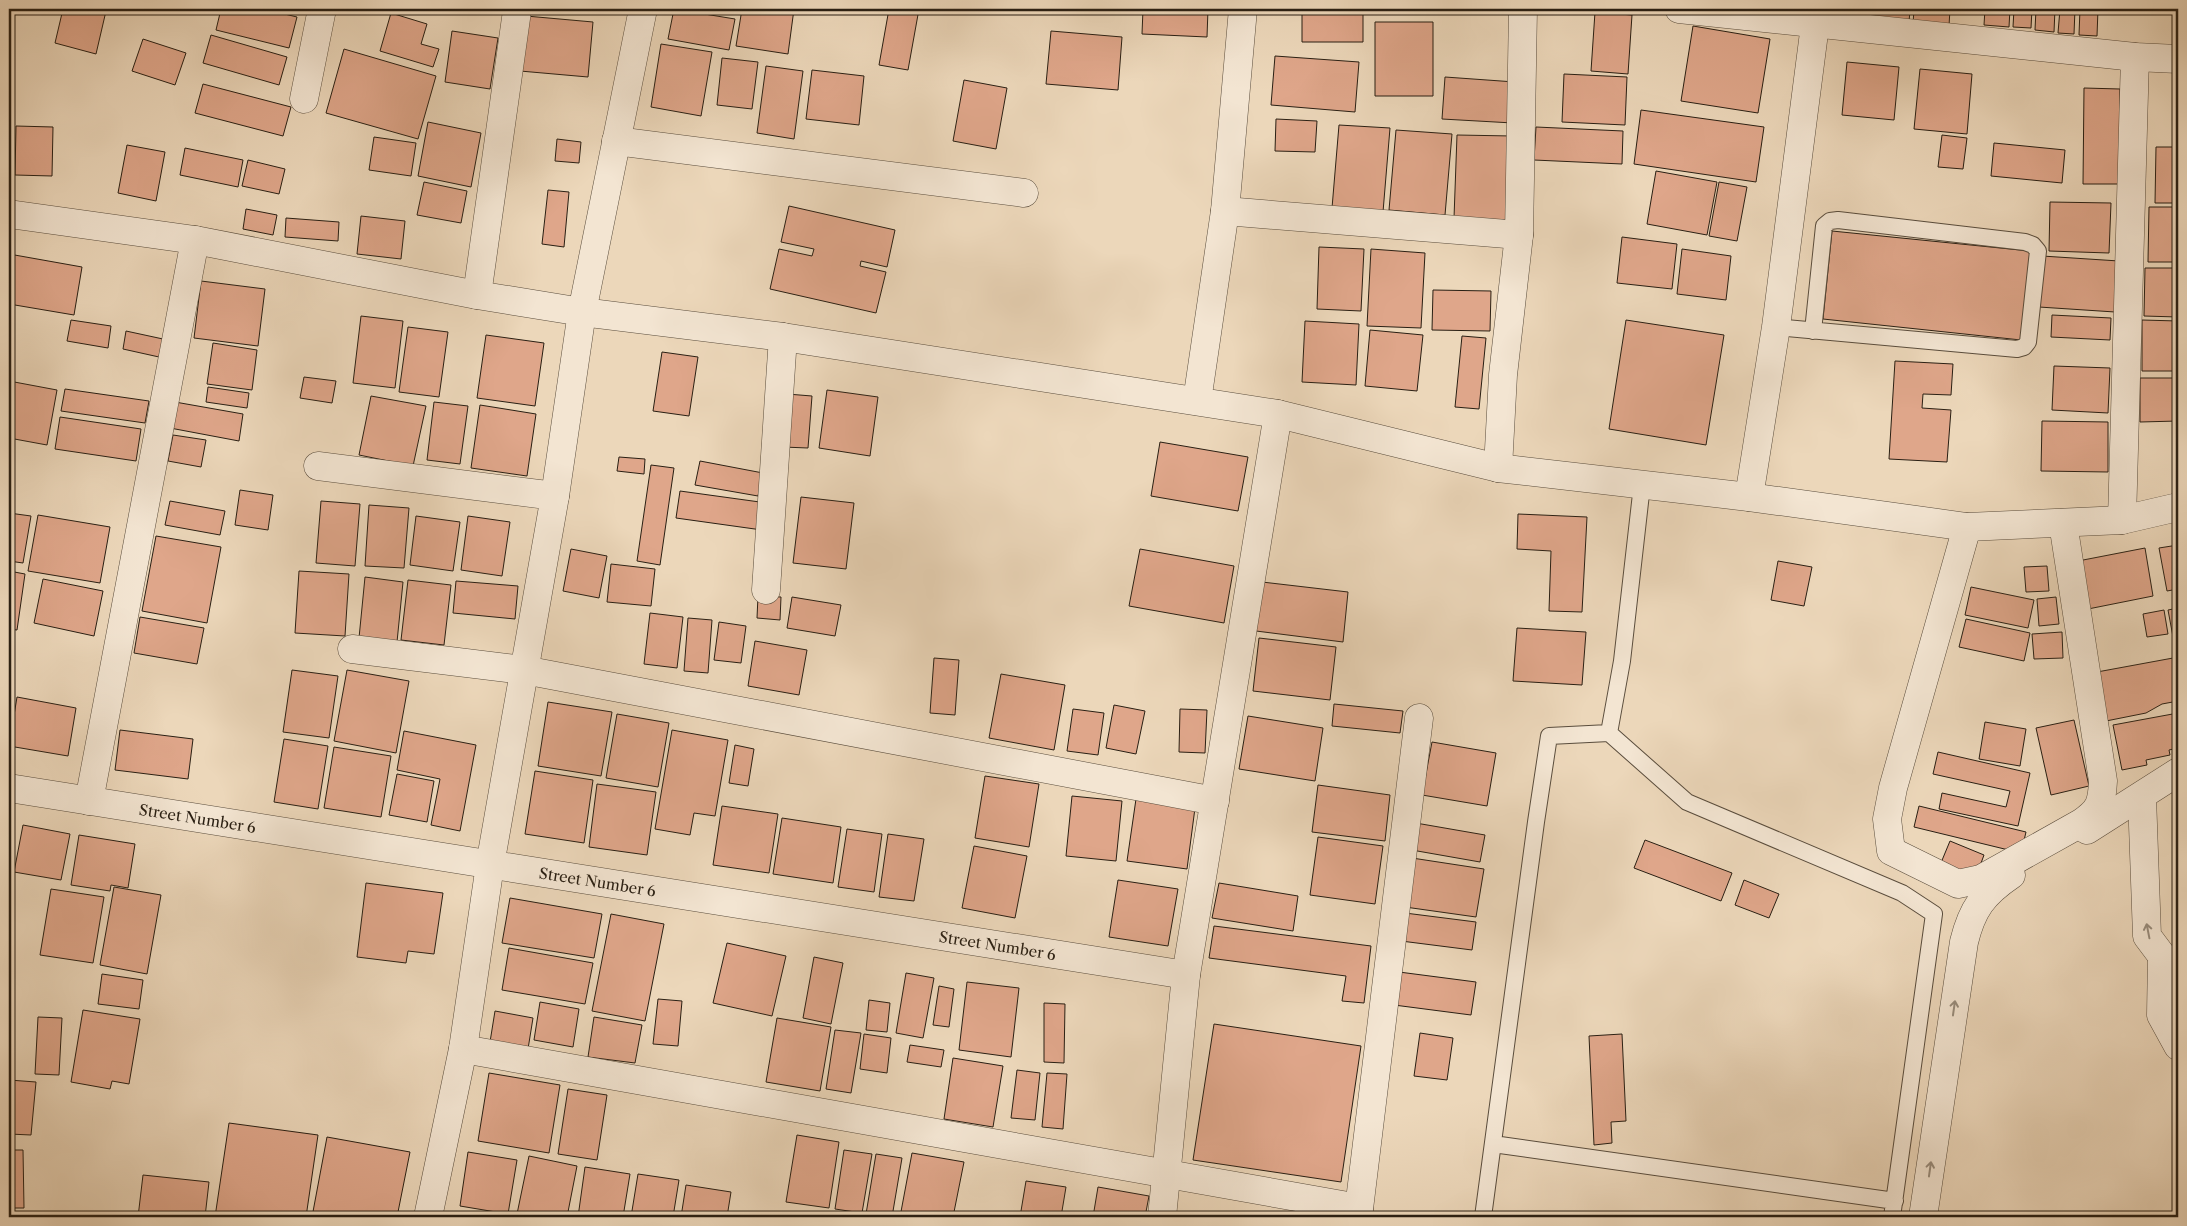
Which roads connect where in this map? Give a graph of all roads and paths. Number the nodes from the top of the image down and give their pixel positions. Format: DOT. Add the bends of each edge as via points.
graph roads {
  1 [pos="322,9"];
  2 [pos="643,9"];
  3 [pos="1243,9"];
  4 [pos="1523,9"];
  5 [pos="1679,9"];
  6 [pos="517,11"];
  7 [pos="1861,19"];
  8 [pos="1815,25"];
  9 [pos="2135,57"];
  10 [pos="2178,59"];
  11 [pos="304,99"];
  12 [pos="616,141"];
  13 [pos="1024,193"];
  14 [pos="1225,211"];
  15 [pos="9,214"];
  16 [pos="1519,235"];
  17 [pos="195,240"];
  18 [pos="477,296"];
  19 [pos="582,312"];
  20 [pos="1776,327"];
  21 [pos="1813,331"];
  22 [pos="783,337"];
  23 [pos="1196,401"];
  24 [pos="1278,414"];
  25 [pos="318,466"];
  26 [pos="1498,468"];
  27 [pos="1642,485"];
  28 [pos="555,496"];
  29 [pos="1749,497"];
  30 [pos="2178,507"];
  31 [pos="2122,520"];
  32 [pos="2063,522"];
  33 [pos="1968,527"];
  34 [pos="766,590"];
  35 [pos="352,649"];
  36 [pos="524,670"];
  37 [pos="1419,718"];
  38 [pos="1609,733"];
  39 [pos="2178,772"];
  40 [pos="9,788"];
  41 [pos="2142,797"];
  42 [pos="89,801"];
  43 [pos="1215,801"];
  44 [pos="490,865"];
  45 [pos="2170,961"];
  46 [pos="1186,975"];
  47 [pos="2178,1046"];
  48 [pos="463,1049"];
  49 [pos="1492,1144"];
  50 [pos="1166,1176"];
  51 [pos="1894,1209"];
  52 [pos="1358,1213"];
  53 [pos="428,1217"];
  54 [pos="1162,1217"];
  55 [pos="1483,1217"];
  56 [pos="1923,1217"];
  1 -- 11 [label="street"];
  2 -- 12 [label="street"];
  3 -- 14 [label="street"];
  4 -- 16 [label="street"];
  5 -- 8 [label="street"];
  6 -- 18 [label="street"];
  7 -- 8 [label="street"];
  7 -- 9 [label="street"];
  8 -- 20 [label="street"];
  9 -- 10 [label="street"];
  9 -- 31 [label="street"];
  12 -- 13 [label="street"];
  12 -- 19 [label="street"];
  14 -- 16 [label="street"];
  14 -- 23 [label="street"];
  15 -- 17 [label="street"];
  16 -- 26 [label="street" via="1503,375"];
  17 -- 18 [label="street"];
  17 -- 42 [label="street"];
  18 -- 19 [label="street"];
  19 -- 22 [label="street"];
  19 -- 28 [label="street"];
  20 -- 21 [label="lane"];
  20 -- 29 [label="street"];
  21 -- 21 [label="lane" via="2024,348 2028,342 2038,251 2025,242 1830,221 1824,226"];
  22 -- 23 [label="street"];
  22 -- 34 [label="street"];
  23 -- 24 [label="street"];
  24 -- 26 [label="street"];
  24 -- 43 [label="street"];
  25 -- 28 [label="street"];
  26 -- 27 [label="street"];
  27 -- 29 [label="street"];
  27 -- 38 [label="lane" via="1622,661"];
  28 -- 36 [label="street"];
  29 -- 33 [label="street"];
  30 -- 31 [label="street"];
  31 -- 32 [label="street"];
  32 -- 33 [label="street"];
  32 -- 33 [label="street" via="2104,781 2102,802 2092,816 2073,828 1981,879 1958,884 1891,851 1887,819 1893,788"];
  35 -- 36 [label="street"];
  36 -- 43 [label="street"];
  36 -- 44 [label="street"];
  37 -- 52 [label="street"];
  38 -- 49 [label="lane" via="1549,736"];
  38 -- 51 [label="lane" via="1688,802 1902,893 1934,914"];
  39 -- 41 [label="street"];
  40 -- 42 [label="street, Street Number 6"];
  45 -- 41 [label="street, one-way" via="2147,936"];
  56 -- 41 [label="street, one-way" via="1970,918 1994,886"];
  42 -- 44 [label="street, Street Number 6"];
  43 -- 46 [label="street"];
  44 -- 46 [label="street, Street Number 6"];
  44 -- 48 [label="street"];
  45 -- 47 [label="street" via="2161,1015"];
  46 -- 50 [label="street"];
  48 -- 50 [label="street"];
  48 -- 53 [label="street"];
  49 -- 51 [label="lane"];
  49 -- 55 [label="lane"];
  50 -- 52 [label="street"];
  50 -- 54 [label="street"];
}
